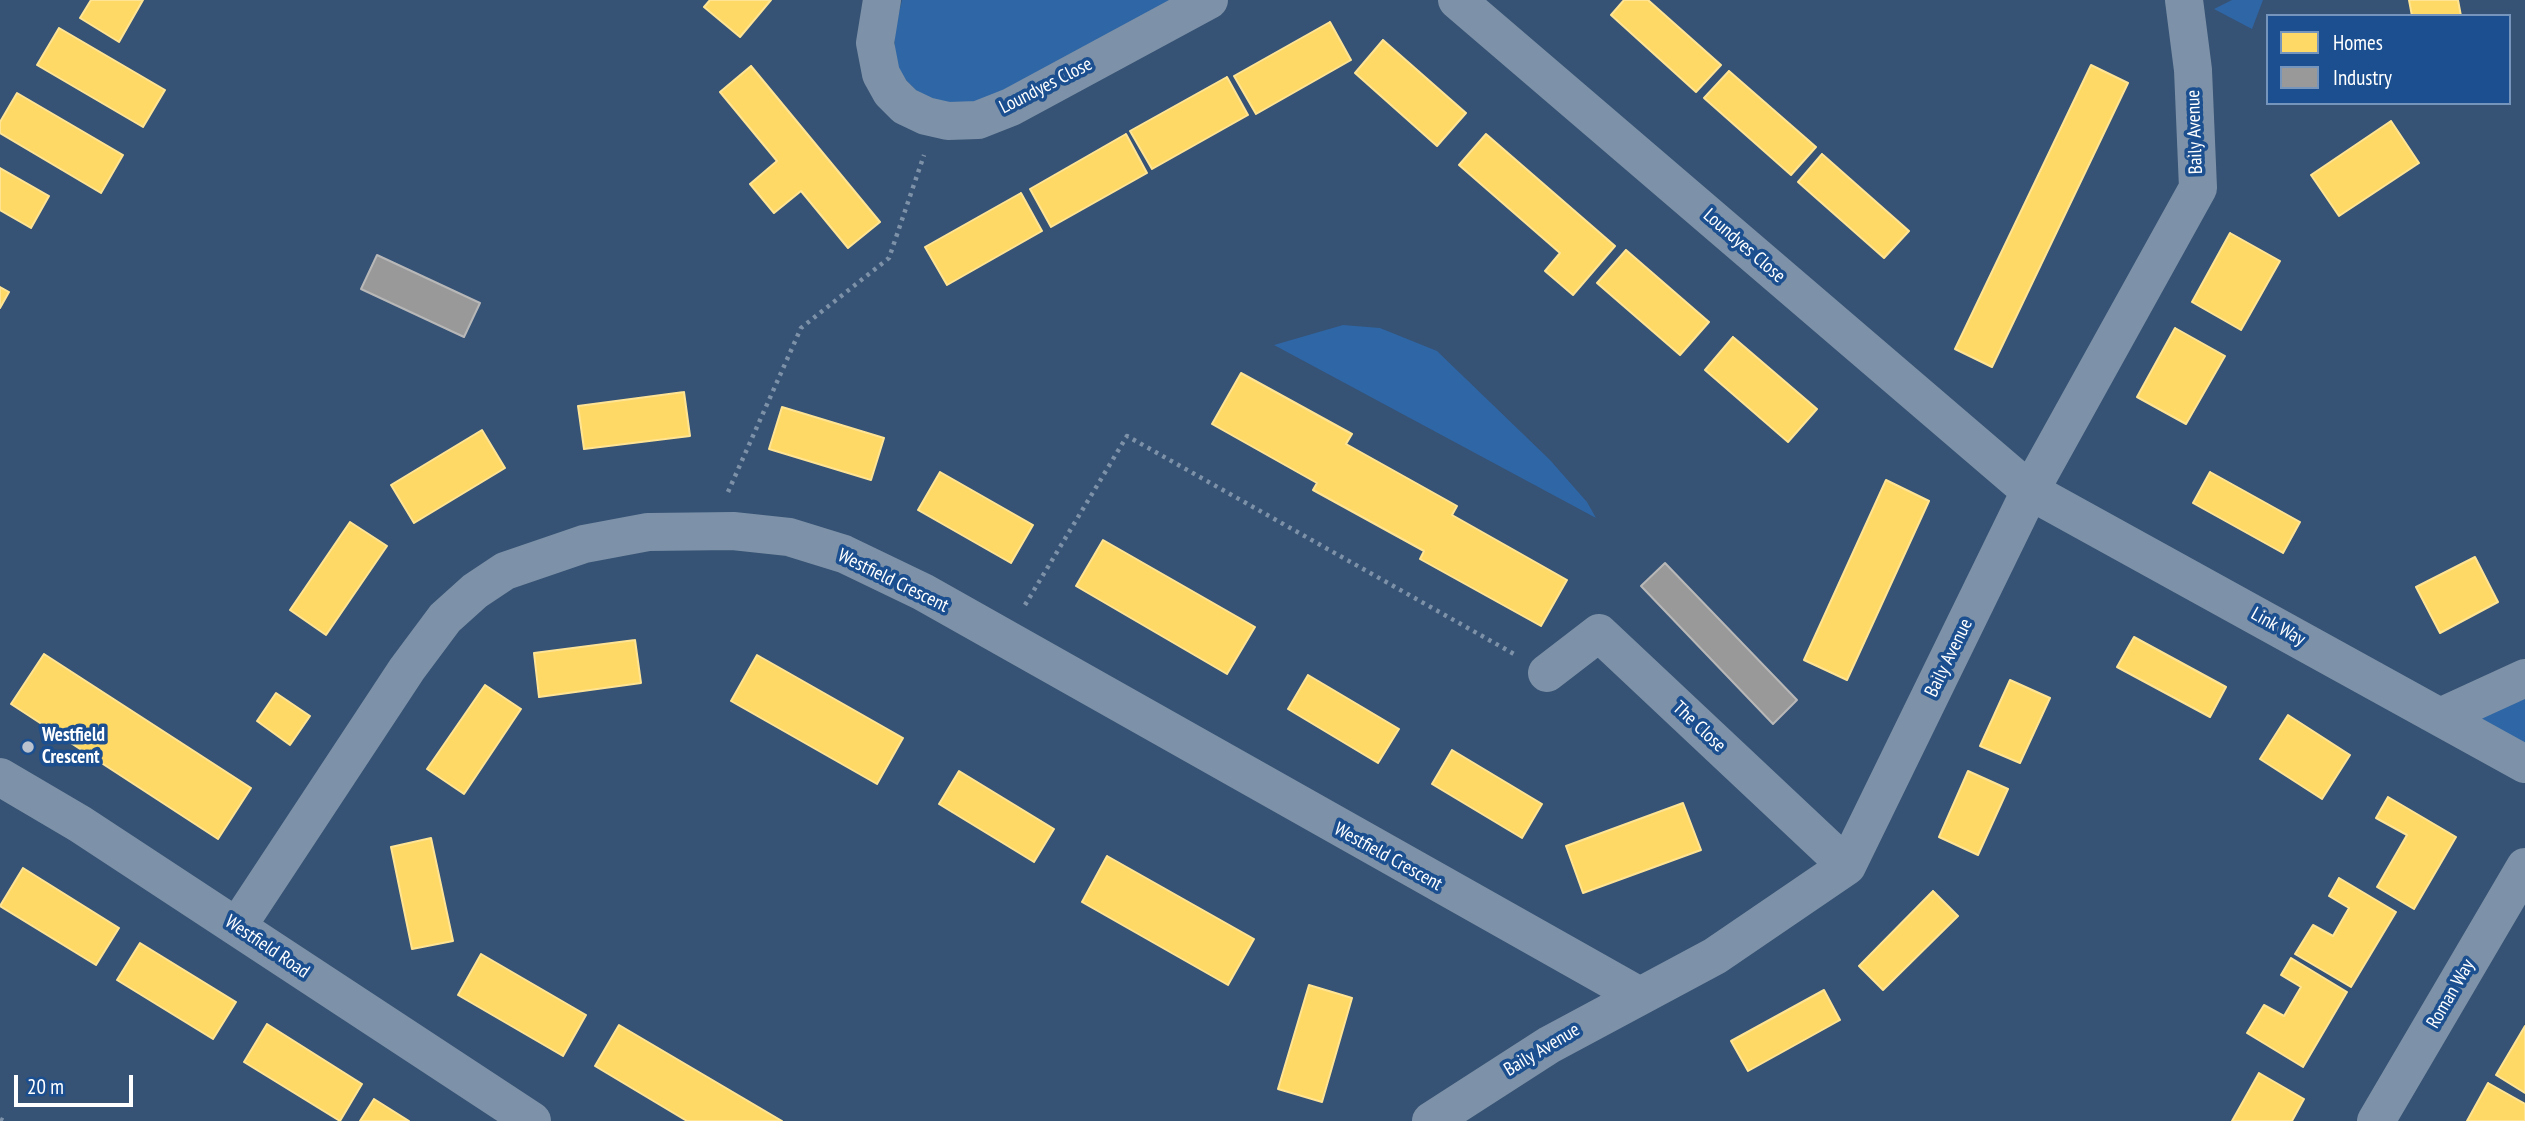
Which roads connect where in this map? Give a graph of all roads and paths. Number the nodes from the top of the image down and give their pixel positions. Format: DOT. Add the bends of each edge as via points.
graph roads {
  1 [pos="882,0"];
  2 [pos="1209,0"];
  3 [pos="1457,0"];
  4 [pos="2184,0"];
  5 [pos="936,118"];
  6 [pos="2031,491"];
  7 [pos="710,531"];
  8 [pos="1004,639"];
  9 [pos="1547,673"];
  10 [pos="2525,678"];
  11 [pos="2440,717"];
  12 [pos="2525,764"];
  13 [pos="0,777"];
  14 [pos="1847,866"];
  15 [pos="2525,867"];
  16 [pos="237,927"];
  17 [pos="1638,995"];
  18 [pos="532,1121"];
  19 [pos="1431,1121"];
  20 [pos="2376,1121"];
  1 -- 5 [label="street, Loundyes Close" via="875,43 881,74 905,106"];
  2 -- 5 [label="street, Loundyes Close" via="1011,107 978,120"];
  3 -- 6 [label="street, Loundyes Close"];
  4 -- 6 [label="street, Baily Avenue" via="2193,70 2197,188"];
  5 -- 7 [label="path" via="890,258 801,328"];
  6 -- 11 [label="street, Link Way"];
  6 -- 14 [label="street, Baily Avenue"];
  7 -- 8 [label="street, Westfield Crescent" via="789,537 844,554 923,592"];
  7 -- 16 [label="street, Westfield Crescent" via="648,533 584,544 505,571 475,591 445,618 407,669"];
  8 -- 9 [label="path" via="1127,436"];
  8 -- 17 [label="street, Westfield Crescent"];
  9 -- 14 [label="street, The Close" via="1599,633"];
  10 -- 11 [label="street"];
  11 -- 12 [label="street, Link Way"];
  13 -- 16 [label="street, Westfield Road"];
  14 -- 17 [label="street, Baily Avenue" via="1715,956"];
  15 -- 20 [label="street, Roman Way"];
  16 -- 18 [label="street, Westfield Road"];
  17 -- 19 [label="street, Baily Avenue" via="1549,1045"];
}
